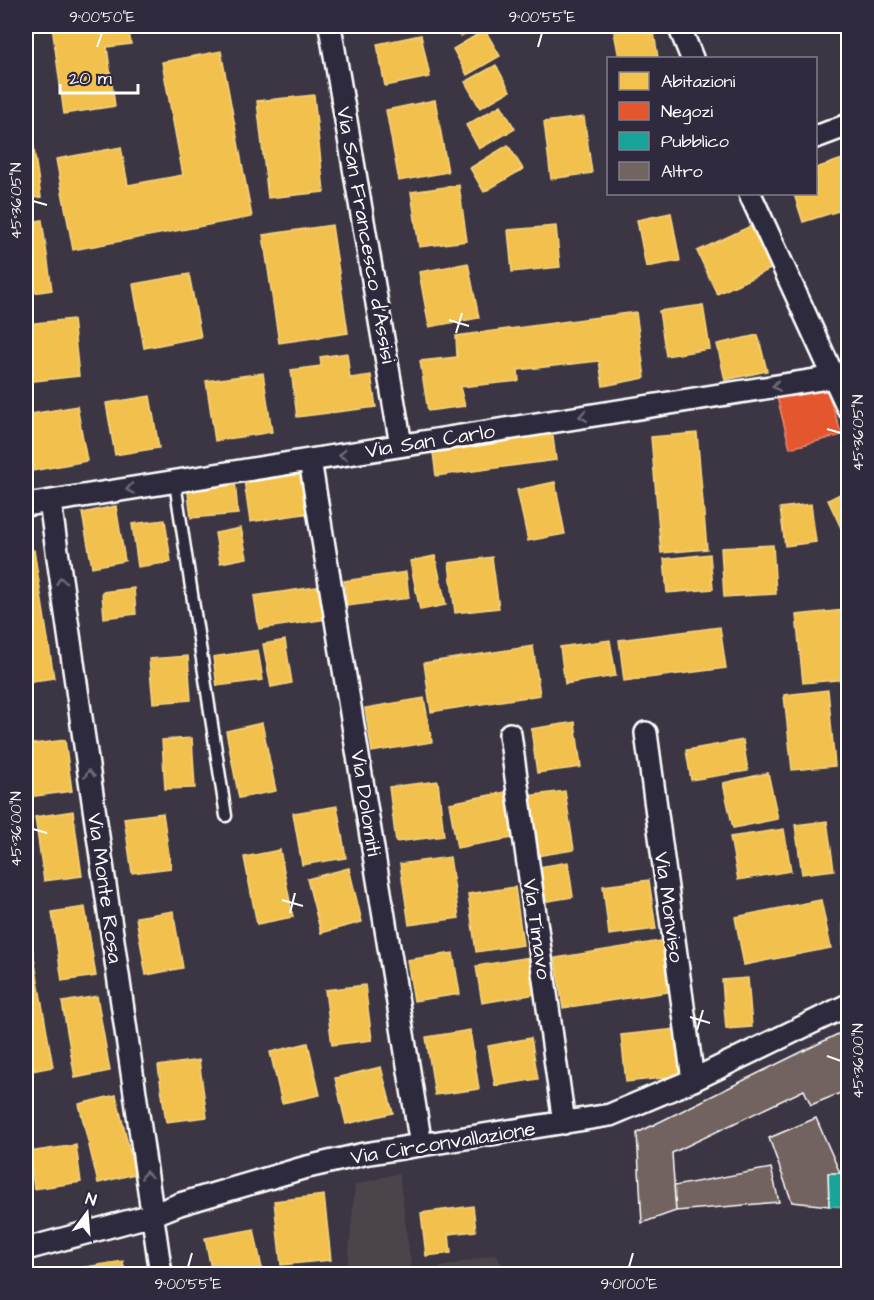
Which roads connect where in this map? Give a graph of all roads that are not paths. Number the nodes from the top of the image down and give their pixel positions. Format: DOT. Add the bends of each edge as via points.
graph roads {
  1 [pos="330,26"];
  2 [pos="679,26"];
  3 [pos="692,57"];
  4 [pos="849,125"];
  5 [pos="817,137"];
  6 [pos="750,195"];
  7 [pos="834,376"];
  8 [pos="849,408"];
  9 [pos="401,445"];
  10 [pos="310,460"];
  11 [pos="175,483"];
  12 [pos="50,502"];
  13 [pos="26,505"];
  14 [pos="646,733"];
  15 [pos="510,734"];
  16 [pos="226,816"];
  17 [pos="849,1005"];
  18 [pos="693,1080"];
  19 [pos="564,1123"];
  20 [pos="421,1145"];
  21 [pos="152,1215"];
  22 [pos="26,1249"];
  23 [pos="849,1272"];
  24 [pos="161,1275"];
  25 [pos="844,1275"];
  1 -- 9 [label="street, Via San Francesco d'Assisi"];
  2 -- 3 [label="street"];
  4 -- 5 [label="street"];
  6 -- 7 [label="street"];
  7 -- 8 [label="street"];
  7 -- 9 [label="street, Via San Carlo, one-way"];
  9 -- 10 [label="street, Via San Carlo, one-way"];
  10 -- 11 [label="street, Via San Carlo"];
  10 -- 20 [label="street, Via Dolomiti"];
  11 -- 12 [label="street, Via San Carlo, one-way"];
  11 -- 16 [label="lane"];
  12 -- 13 [label="street, Via San Carlo"];
  21 -- 12 [label="street, Via Monte Rosa, one-way"];
  14 -- 18 [label="street, Via Monviso"];
  15 -- 19 [label="street, Via Timavo"];
  17 -- 18 [label="street, Via Circonvallazione"];
  18 -- 19 [label="street, Via Circonvallazione" via="610,1115"];
  19 -- 20 [label="street, Via Circonvallazione"];
  20 -- 21 [label="street, Via Circonvallazione" via="303,1168"];
  21 -- 22 [label="street, Via Circonvallazione"];
  21 -- 24 [label="street, Via Monte Rosa"];
  23 -- 25 [label="lane"];
}
